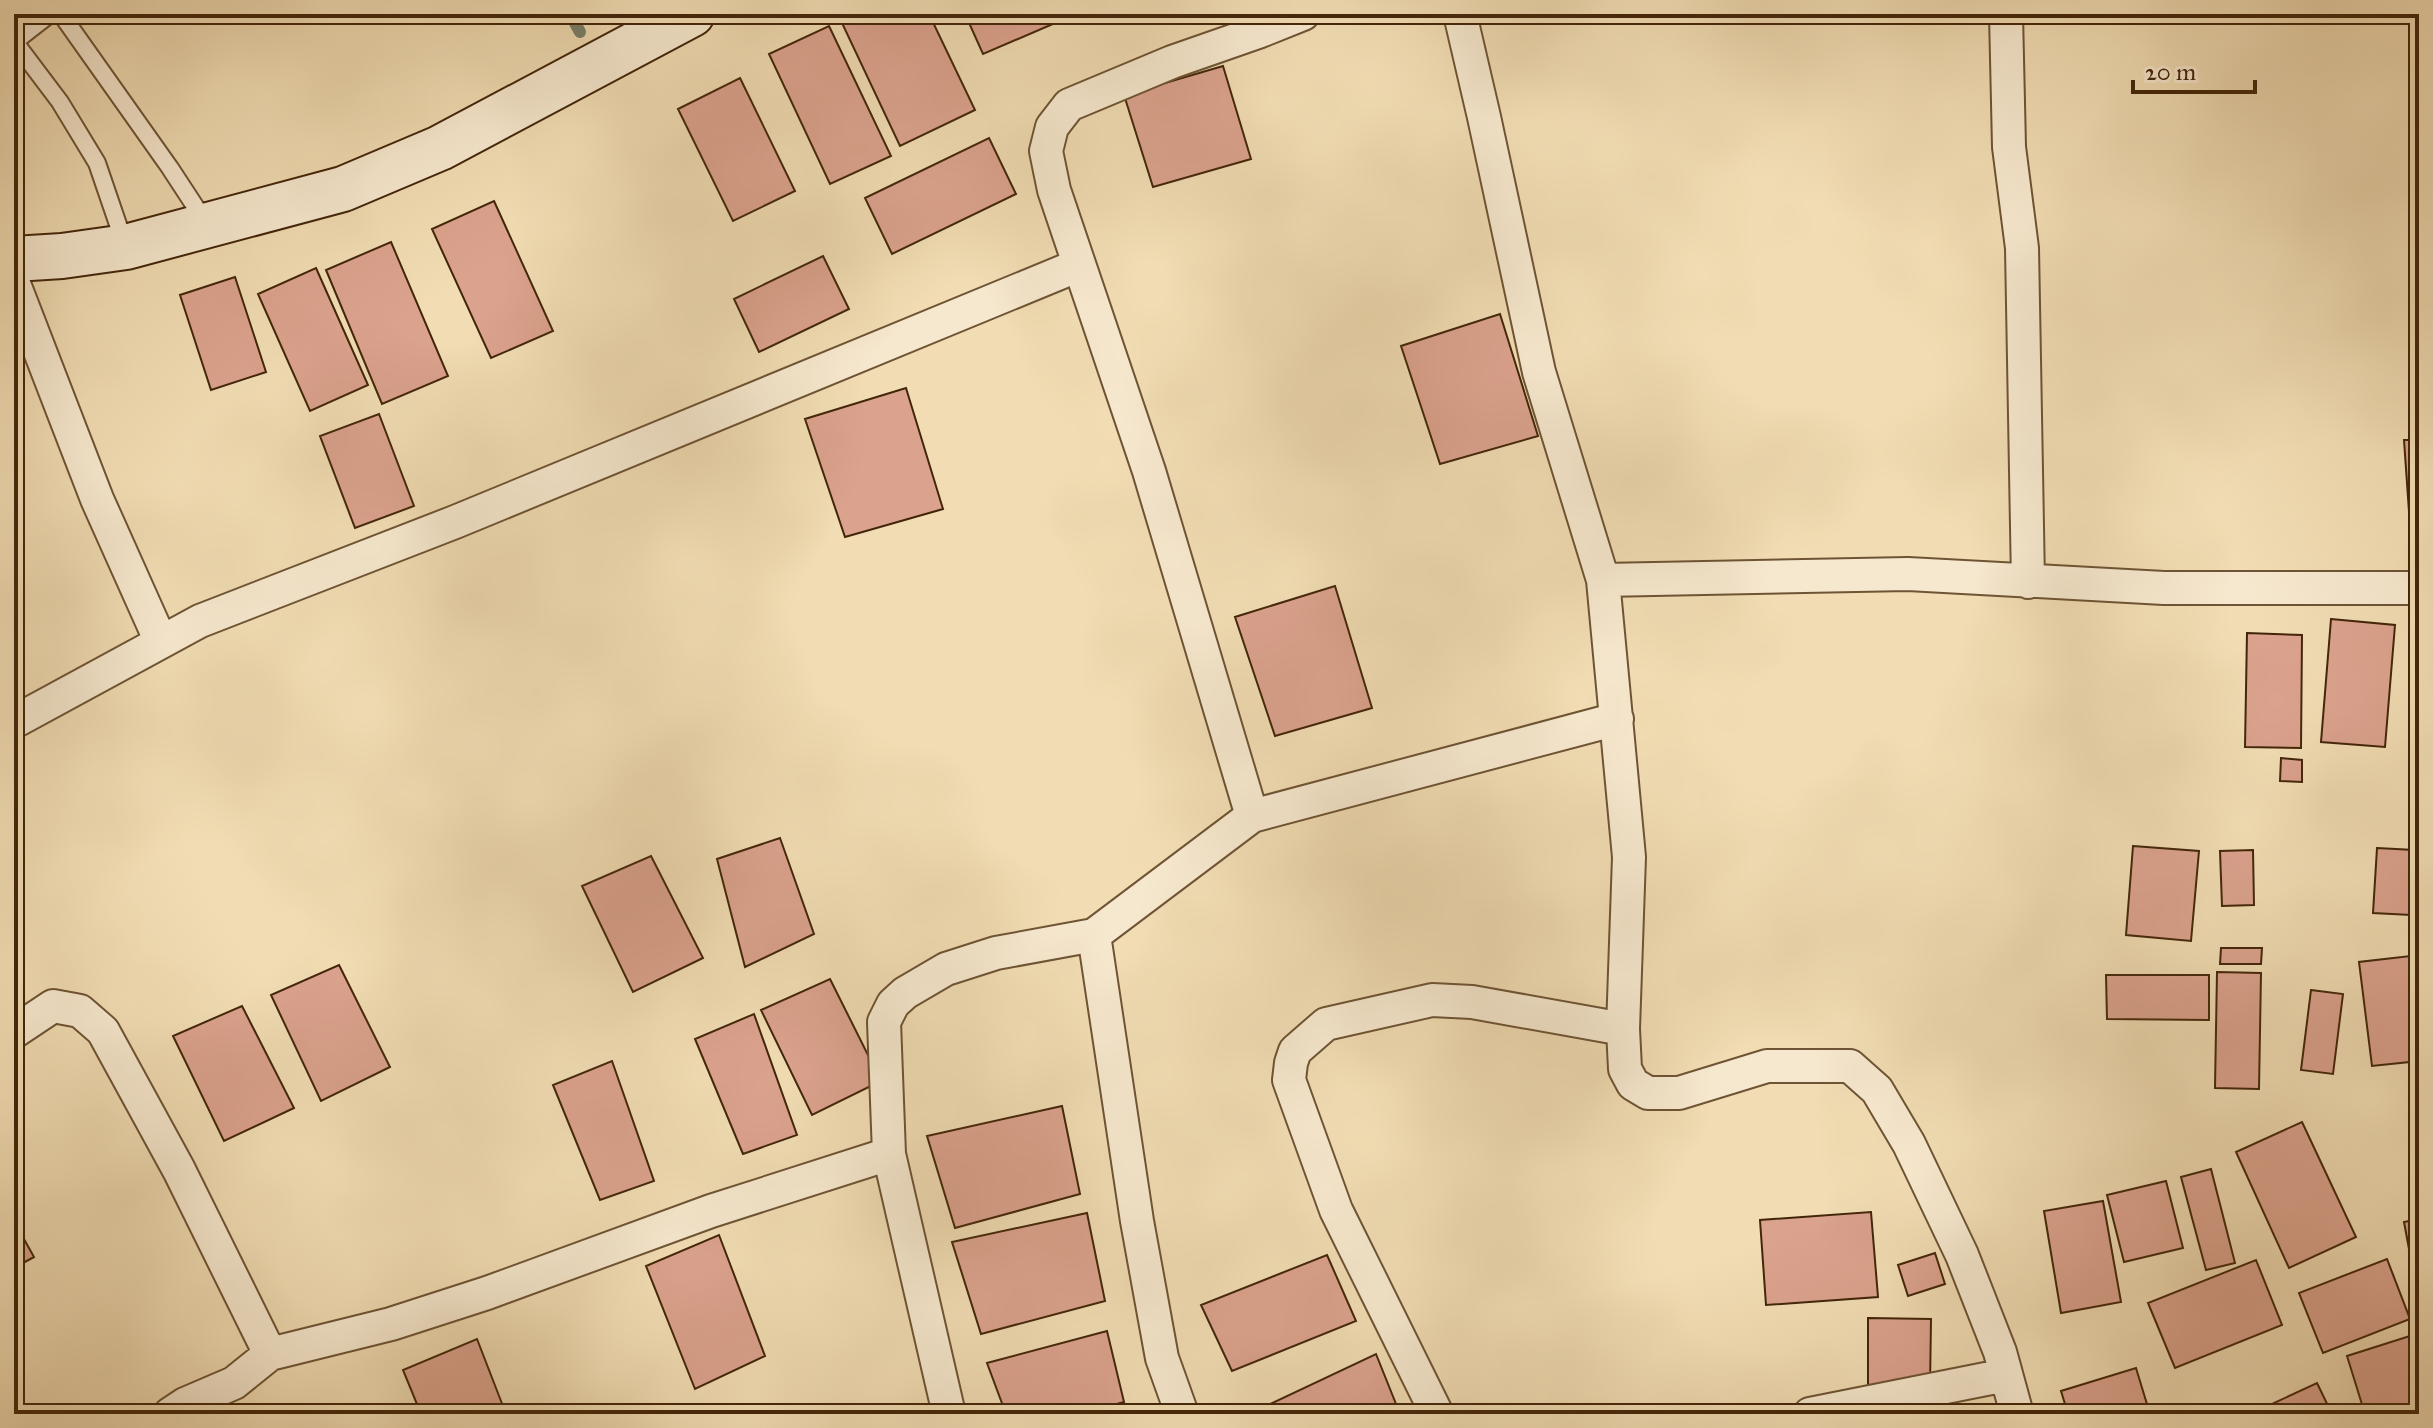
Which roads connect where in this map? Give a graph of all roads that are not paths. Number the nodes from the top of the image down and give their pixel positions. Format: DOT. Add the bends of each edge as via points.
graph roads {
  1 [pos="50,14"];
  2 [pos="61,14"];
  3 [pos="692,14"];
  4 [pos="1303,14"];
  5 [pos="1460,14"];
  6 [pos="2006,14"];
  7 [pos="14,41"];
  8 [pos="208,226"];
  9 [pos="126,247"];
  10 [pos="14,259"];
  11 [pos="1079,265"];
  12 [pos="14,284"];
  13 [pos="1603,580"];
  14 [pos="2028,582"];
  15 [pos="2419,588"];
  16 [pos="161,642"];
  17 [pos="1617,719"];
  18 [pos="14,722"];
  19 [pos="1252,816"];
  20 [pos="1094,935"];
  21 [pos="1623,1029"];
  22 [pos="14,1032"];
  23 [pos="889,1154"];
  24 [pos="270,1354"];
  25 [pos="2006,1375"];
  26 [pos="170,1414"];
  27 [pos="949,1414"];
  28 [pos="1182,1414"];
  29 [pos="1437,1414"];
  30 [pos="1810,1414"];
  31 [pos="2017,1414"];
  1 -- 7 [label="lane"];
  2 -- 8 [label="lane"];
  3 -- 8 [label="street" via="387,172"];
  4 -- 11 [label="street" via="1069,105 1052,127 1046,151"];
  5 -- 13 [label="street" via="1539,372"];
  6 -- 14 [label="street" via="2009,147 2022,248"];
  7 -- 9 [label="lane" via="97,163"];
  8 -- 9 [label="street"];
  9 -- 10 [label="street"];
  11 -- 16 [label="street" via="200,621"];
  11 -- 19 [label="street" via="1149,471"];
  12 -- 16 [label="street" via="97,499"];
  13 -- 14 [label="street" via="1908,574"];
  13 -- 17 [label="street"];
  14 -- 15 [label="street"];
  16 -- 18 [label="street"];
  17 -- 19 [label="street"];
  17 -- 21 [label="street" via="1629,857"];
  19 -- 20 [label="street"];
  20 -- 23 [label="street" via="996,953 946,969 893,1004 884,1022"];
  20 -- 28 [label="street" via="1162,1358"];
  21 -- 25 [label="street" via="1625,1069 1633,1084 1648,1093 1679,1093 1767,1066 1850,1066 1877,1090 1962,1255"];
  21 -- 29 [label="street" via="1472,1002 1432,1000 1326,1024 1295,1051 1289,1080 1336,1210"];
  22 -- 24 [label="street" via="53,1006 80,1011 103,1031"];
  23 -- 24 [label="street" via="711,1211 473,1298"];
  23 -- 27 [label="street"];
  24 -- 26 [label="street" via="234,1383"];
  25 -- 30 [label="street"];
  25 -- 31 [label="street"];
}
